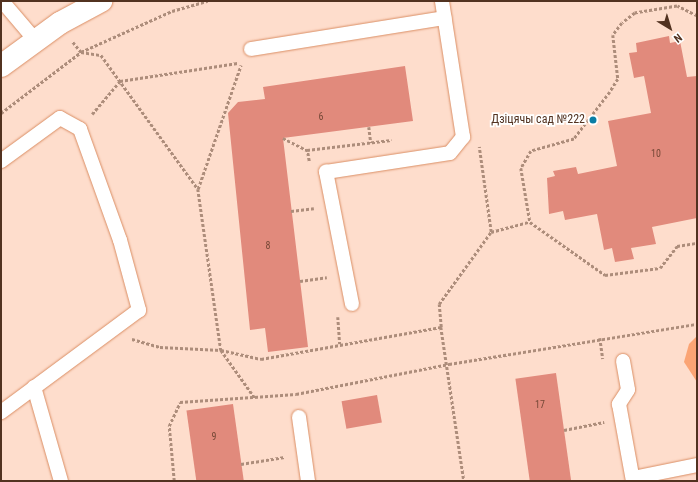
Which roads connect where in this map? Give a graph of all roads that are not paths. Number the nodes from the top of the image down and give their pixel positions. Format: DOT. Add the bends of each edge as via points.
graph roads {
  1 [pos="2,1"];
  2 [pos="101,1"];
  3 [pos="442,1"];
  4 [pos="445,18"];
  5 [pos="36,41"];
  6 [pos="251,49"];
  7 [pos="1,66"];
  8 [pos="1,161"];
  9 [pos="352,304"];
  10 [pos="623,361"];
  11 [pos="34,387"];
  12 [pos="1,412"];
  13 [pos="299,417"];
  14 [pos="697,466"];
  15 [pos="633,480"];
  16 [pos="61,481"];
  17 [pos="308,481"];
  1 -- 5 [label="lane"];
  2 -- 5 [label="street" via="60,23"];
  3 -- 4 [label="lane"];
  4 -- 6 [label="lane"];
  4 -- 9 [label="lane" via="463,137 450,153 326,172"];
  5 -- 7 [label="street"];
  8 -- 11 [label="lane" via="60,118 80,129 120,240 139,310"];
  10 -- 15 [label="lane" via="628,390 619,404"];
  11 -- 12 [label="lane"];
  11 -- 16 [label="lane"];
  13 -- 17 [label="lane"];
  14 -- 15 [label="lane"];
}
